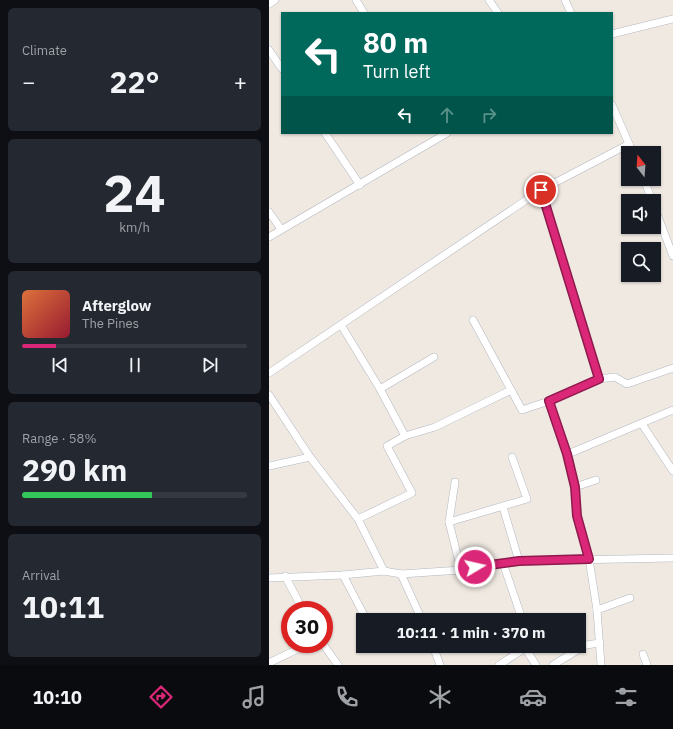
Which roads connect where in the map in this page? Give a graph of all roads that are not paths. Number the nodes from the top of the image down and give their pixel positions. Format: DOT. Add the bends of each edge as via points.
graph roads {
  1 [pos="275,0"];
  2 [pos="356,0"];
  3 [pos="489,0"];
  4 [pos="565,0"];
  5 [pos="269,4"];
  6 [pos="363,12"];
  7 [pos="497,12"];
  8 [pos="571,12"];
  9 [pos="673,19"];
  10 [pos="613,34"];
  11 [pos="269,50"];
  12 [pos="281,68"];
  13 [pos="613,107"];
  14 [pos="326,134"];
  15 [pos="444,134"];
  16 [pos="629,144"];
  17 [pos="360,185"];
  18 [pos="541,190"];
  19 [pos="269,212"];
  20 [pos="661,224"];
  21 [pos="281,229"];
  22 [pos="269,237"];
  23 [pos="673,256"];
  24 [pos="473,320"];
  25 [pos="341,325"];
  26 [pos="434,357"];
  27 [pos="673,368"];
  28 [pos="269,373"];
  29 [pos="599,379"];
  30 [pos="380,389"];
  31 [pos="511,390"];
  32 [pos="269,395"];
  33 [pos="549,401"];
  34 [pos="673,410"];
  35 [pos="642,424"];
  36 [pos="405,436"];
  37 [pos="567,454"];
  38 [pos="310,457"];
  39 [pos="512,457"];
  40 [pos="269,466"];
  41 [pos="673,471"];
  42 [pos="596,480"];
  43 [pos="455,482"];
  44 [pos="575,487"];
  45 [pos="503,508"];
  46 [pos="358,519"];
  47 [pos="449,522"];
  48 [pos="673,557"];
  49 [pos="589,559"];
  50 [pos="519,561"];
  51 [pos="503,563"];
  52 [pos="461,570"];
  53 [pos="384,571"];
  54 [pos="401,574"];
  55 [pos="343,575"];
  56 [pos="285,576"];
  57 [pos="269,578"];
  58 [pos="630,598"];
  59 [pos="298,601"];
  60 [pos="597,610"];
  61 [pos="363,613"];
  62 [pos="419,613"];
  63 [pos="521,613"];
  64 [pos="600,643"];
  65 [pos="290,653"];
  66 [pos="329,653"];
  67 [pos="436,653"];
  68 [pos="643,654"];
  69 [pos="269,663"];
  70 [pos="338,665"];
  71 [pos="440,665"];
  72 [pos="499,665"];
  73 [pos="536,665"];
  74 [pos="553,665"];
  75 [pos="601,665"];
  76 [pos="647,665"];
  1 -- 5 [label="street"];
  2 -- 6 [label="street"];
  3 -- 7 [label="street"];
  4 -- 8 [label="street"];
  9 -- 10 [label="street"];
  11 -- 12 [label="street"];
  13 -- 16 [label="street"];
  14 -- 17 [label="street"];
  15 -- 17 [label="street"];
  16 -- 18 [label="street"];
  17 -- 21 [label="street"];
  18 -- 25 [label="street"];
  18 -- 29 [label="street"];
  19 -- 21 [label="street"];
  20 -- 23 [label="street"];
  21 -- 22 [label="street"];
  24 -- 31 [label="street"];
  25 -- 28 [label="street"];
  25 -- 30 [label="street"];
  26 -- 30 [label="street"];
  27 -- 29 [label="street" via="627,384 615,377"];
  29 -- 33 [label="street"];
  30 -- 36 [label="street"];
  31 -- 33 [label="street" via="523,410"];
  31 -- 36 [label="street" via="435,426"];
  32 -- 38 [label="street"];
  33 -- 37 [label="street"];
  34 -- 35 [label="street"];
  35 -- 37 [label="street"];
  35 -- 41 [label="street"];
  36 -- 46 [label="street" via="387,446 412,493"];
  37 -- 44 [label="street"];
  38 -- 40 [label="street"];
  38 -- 46 [label="street"];
  39 -- 45 [label="street" via="527,500"];
  42 -- 44 [label="street"];
  43 -- 47 [label="street"];
  44 -- 49 [label="street" via="577,516"];
  45 -- 47 [label="street"];
  45 -- 50 [label="street"];
  46 -- 53 [label="street"];
  47 -- 52 [label="street"];
  48 -- 49 [label="street"];
  49 -- 50 [label="street"];
  49 -- 60 [label="street"];
  50 -- 51 [label="street"];
  51 -- 52 [label="street"];
  51 -- 63 [label="street"];
  52 -- 54 [label="street"];
  53 -- 54 [label="street"];
  53 -- 55 [label="street"];
  54 -- 62 [label="street"];
  55 -- 56 [label="street"];
  55 -- 61 [label="street"];
  56 -- 57 [label="street"];
  56 -- 59 [label="street"];
  58 -- 60 [label="street"];
  60 -- 64 [label="street"];
  64 -- 74 [label="street" via="586,645"];
  64 -- 75 [label="street"];
  65 -- 69 [label="street"];
  66 -- 70 [label="street"];
  67 -- 71 [label="street"];
  68 -- 76 [label="street"];
  72 -- 73 [label="street" via="525,648"];
}
